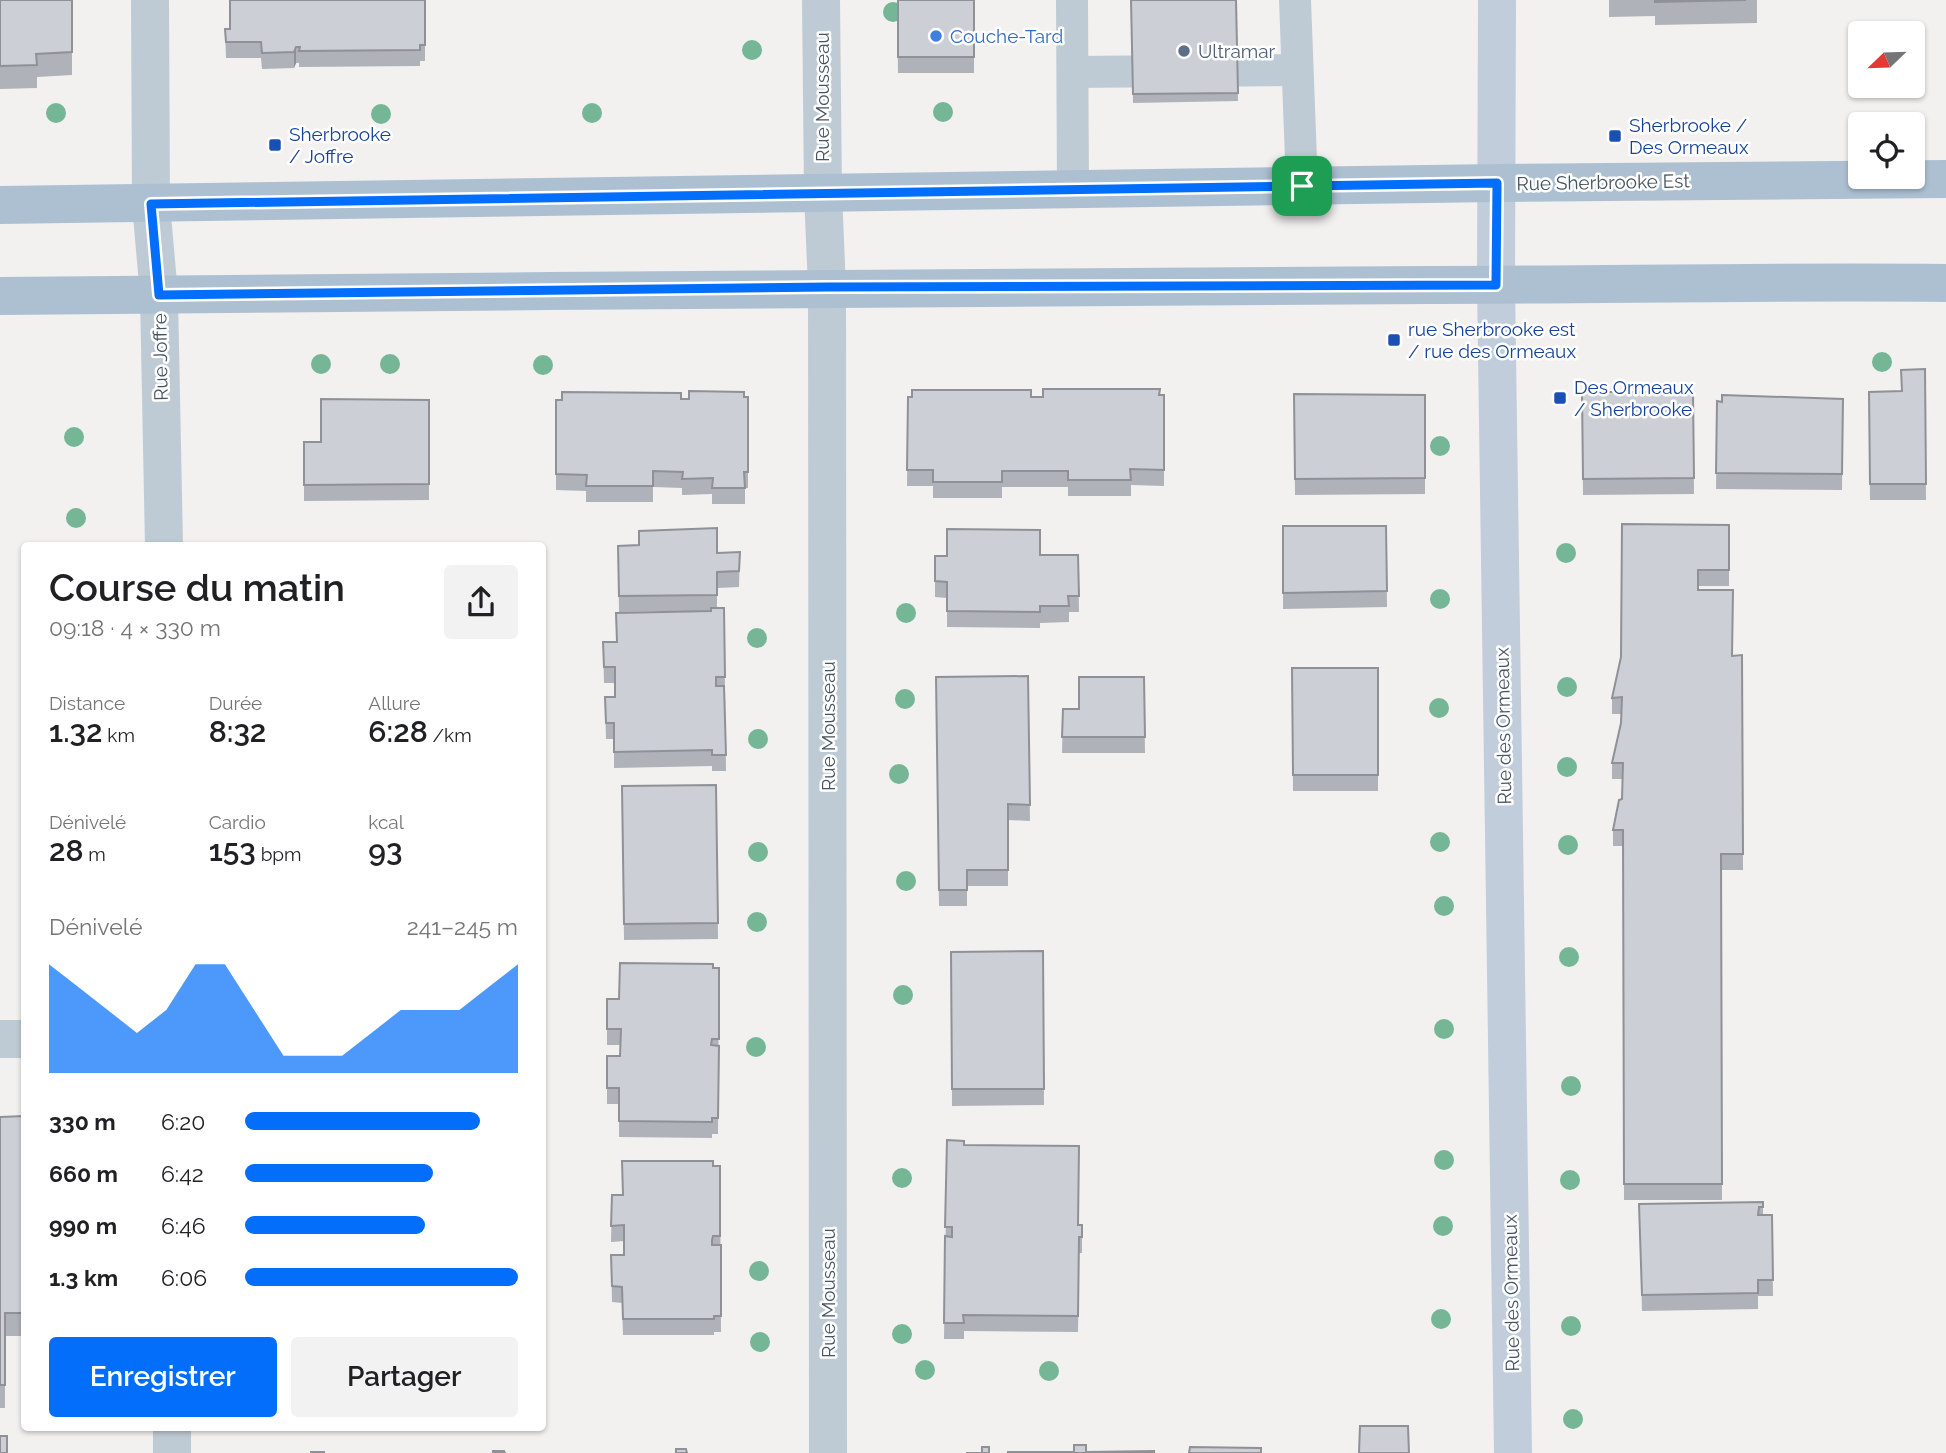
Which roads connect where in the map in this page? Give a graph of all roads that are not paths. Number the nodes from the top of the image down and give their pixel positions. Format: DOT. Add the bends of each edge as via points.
graph roads {
  1 [pos="150,0"];
  2 [pos="821,0"];
  3 [pos="1072,0"];
  4 [pos="1295,0"];
  5 [pos="1497,0"];
  6 [pos="1297,69"];
  7 [pos="1073,72"];
  8 [pos="1946,179"];
  9 [pos="1497,183"];
  10 [pos="1302,186"];
  11 [pos="1073,190"];
  12 [pos="823,194"];
  13 [pos="151,204"];
  14 [pos="0,205"];
  15 [pos="1946,283"];
  16 [pos="1496,285"];
  17 [pos="827,287"];
  18 [pos="159,295"];
  19 [pos="0,296"];
  20 [pos="164,542"];
  21 [pos="0,1039"];
  22 [pos="21,1039"];
  23 [pos="172,1431"];
  24 [pos="172,1453"];
  25 [pos="828,1453"];
  26 [pos="1513,1453"];
  1 -- 13 [label="street, Rue Joffre"];
  2 -- 12 [label="street, Rue Mousseau"];
  3 -- 7 [label="lane"];
  4 -- 6 [label="lane"];
  5 -- 9 [label="street, Rue des Ormeaux"];
  6 -- 7 [label="lane"];
  6 -- 10 [label="lane"];
  7 -- 11 [label="lane"];
  8 -- 9 [label="main road, Rue Sherbrooke Est"];
  9 -- 10 [label="main road, Rue Sherbrooke Est"];
  9 -- 16 [label="street, Rue des Ormeaux"];
  10 -- 11 [label="main road, Rue Sherbrooke Est"];
  11 -- 12 [label="main road, Rue Sherbrooke Est"];
  12 -- 13 [label="main road, Rue Sherbrooke Est"];
  12 -- 17 [label="street, Rue Mousseau"];
  13 -- 14 [label="main road, Rue Sherbrooke Est"];
  13 -- 18 [label="street, Rue Joffre"];
  15 -- 16 [label="main road"];
  16 -- 17 [label="main road"];
  16 -- 26 [label="street, Rue des Ormeaux"];
  17 -- 18 [label="main road"];
  17 -- 25 [label="street, Rue Mousseau"];
  18 -- 19 [label="main road"];
  18 -- 20 [label="street, Rue Joffre"];
  21 -- 22 [label="street"];
  23 -- 24 [label="street"];
}
